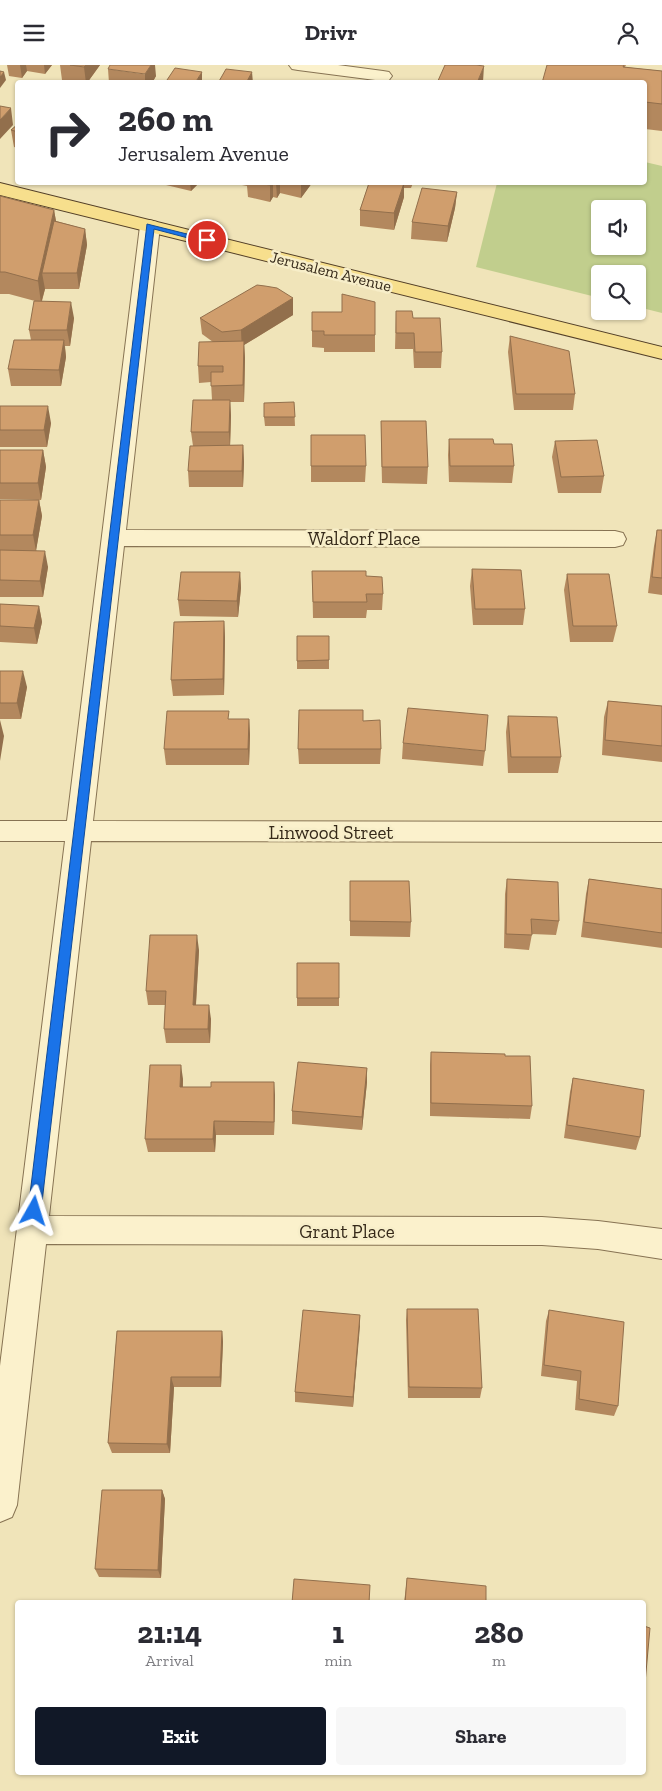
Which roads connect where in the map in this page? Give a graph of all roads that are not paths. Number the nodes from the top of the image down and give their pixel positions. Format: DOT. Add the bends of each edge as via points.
graph roads {
  1 [pos="298,65"];
  2 [pos="383,76"];
  3 [pos="0,189"];
  4 [pos="150,226"];
  5 [pos="662,353"];
  6 [pos="113,538"];
  7 [pos="615,539"];
  8 [pos="0,831"];
  9 [pos="78,832"];
  10 [pos="662,832"];
  11 [pos="32,1230"];
  12 [pos="662,1244"];
  13 [pos="0,1505"];
  1 -- 2 [label="street"];
  3 -- 4 [label="main road, Jerusalem Avenue"];
  4 -- 5 [label="main road, Jerusalem Avenue"];
  4 -- 6 [label="street"];
  6 -- 7 [label="street, Waldorf Place"];
  6 -- 9 [label="street"];
  8 -- 9 [label="street, Linwood Street"];
  9 -- 10 [label="street, Linwood Street"];
  9 -- 11 [label="street"];
  11 -- 12 [label="street, Grant Place" via="542,1231"];
  11 -- 13 [label="street"];
}
